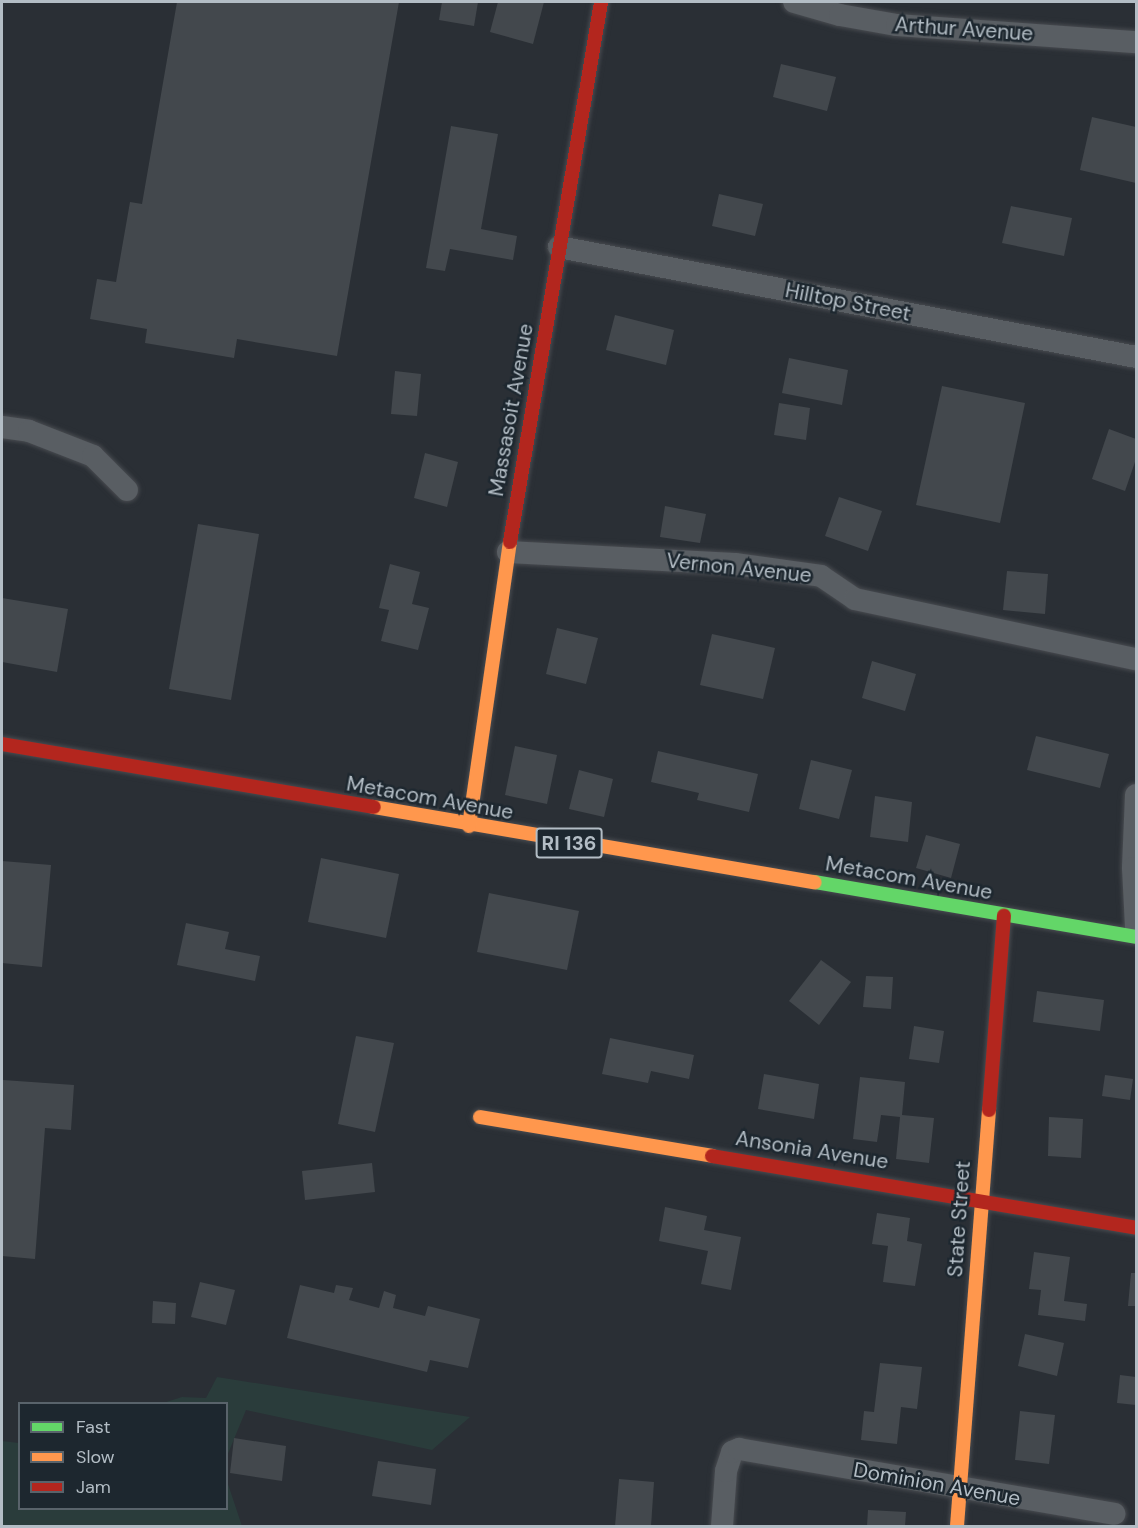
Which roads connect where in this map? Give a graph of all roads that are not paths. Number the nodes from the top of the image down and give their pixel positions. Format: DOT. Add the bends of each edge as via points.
graph roads {
  1 [pos="601,2"];
  2 [pos="794,2"];
  3 [pos="1137,42"];
  4 [pos="560,247"];
  5 [pos="1137,357"];
  6 [pos="2,426"];
  7 [pos="127,490"];
  8 [pos="508,552"];
  9 [pos="1137,659"];
  10 [pos="2,744"];
  11 [pos="1137,795"];
  12 [pos="469,826"];
  13 [pos="1004,916"];
  14 [pos="1137,928"];
  15 [pos="1137,937"];
  16 [pos="480,1117"];
  17 [pos="981,1199"];
  18 [pos="1137,1228"];
  19 [pos="960,1490"];
  20 [pos="1113,1515"];
  21 [pos="722,1527"];
  22 [pos="957,1527"];
  1 -- 4 [label="street, Massasoit Avenue"];
  2 -- 3 [label="street, Arthur Avenue" via="897,25"];
  4 -- 5 [label="street, Hilltop Street"];
  4 -- 8 [label="street, Massasoit Avenue"];
  6 -- 7 [label="street" via="29,431 93,456"];
  8 -- 9 [label="street, Vernon Avenue" via="735,564 821,576 855,599"];
  8 -- 12 [label="street, Massasoit Avenue"];
  10 -- 12 [label="street, Metacom Avenue / RI 136"];
  11 -- 14 [label="street" via="1132,868"];
  12 -- 13 [label="street, Metacom Avenue / RI 136"];
  13 -- 15 [label="street, Metacom Avenue / RI 136"];
  13 -- 17 [label="street, State Street"];
  16 -- 17 [label="street, Ansonia Avenue"];
  17 -- 18 [label="street, Ansonia Avenue"];
  17 -- 19 [label="street, State Street"];
  19 -- 20 [label="street, Dominion Avenue"];
  19 -- 21 [label="street, Dominion Avenue" via="760,1452 732,1452 726,1471"];
  19 -- 22 [label="street, State Street"];
}
